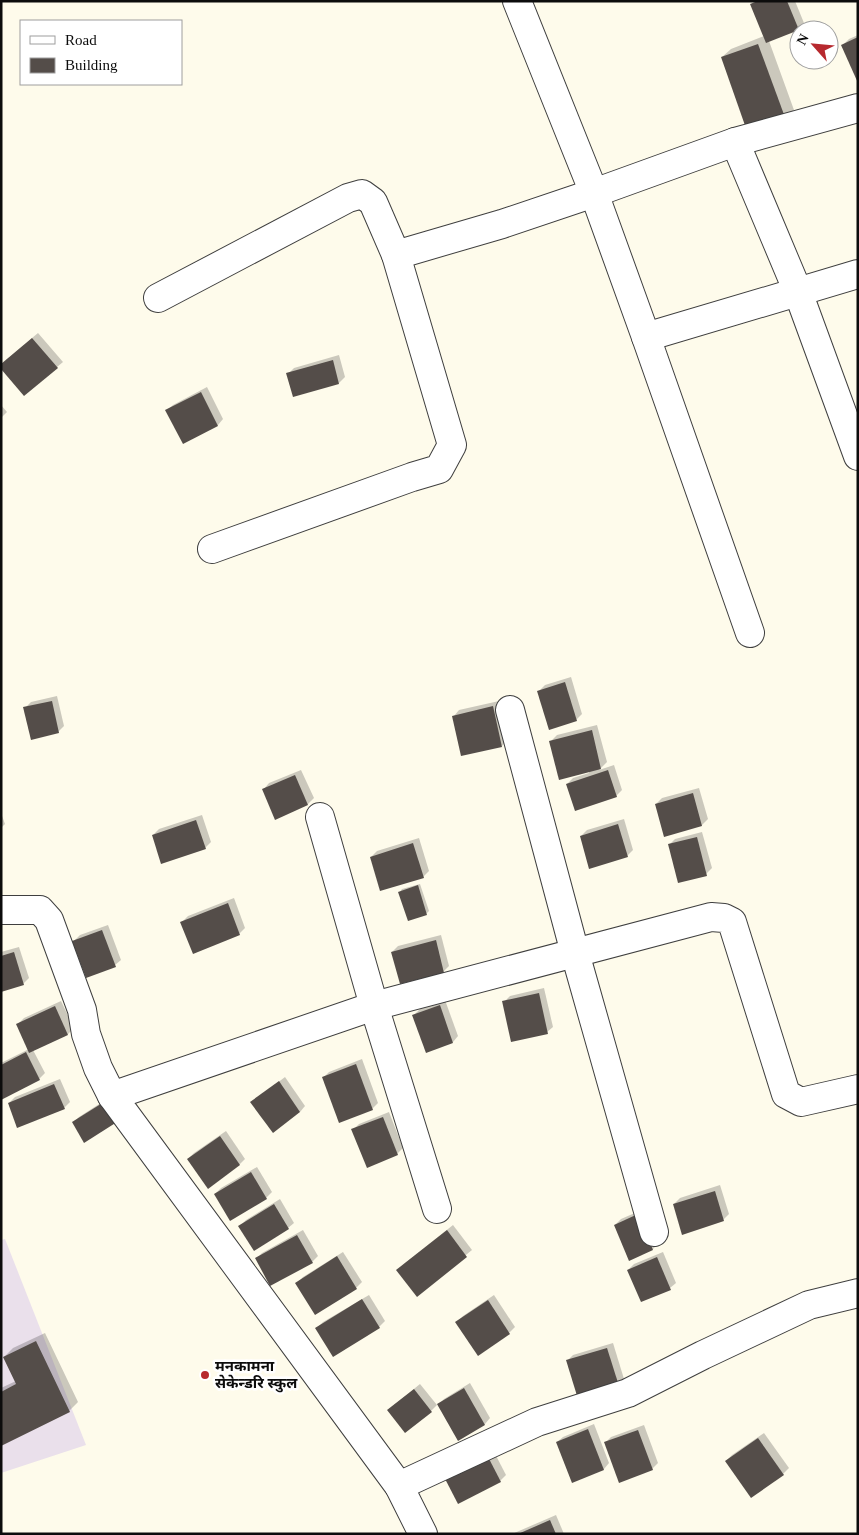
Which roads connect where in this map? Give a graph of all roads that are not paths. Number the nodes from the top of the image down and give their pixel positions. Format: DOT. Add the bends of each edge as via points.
graph roads {
  1 [pos="517,1"];
  2 [pos="858,108"];
  3 [pos="735,142"];
  4 [pos="594,193"];
  5 [pos="396,255"];
  6 [pos="858,274"];
  7 [pos="798,292"];
  8 [pos="158,298"];
  9 [pos="646,337"];
  10 [pos="858,456"];
  11 [pos="212,549"];
  12 [pos="750,633"];
  13 [pos="510,710"];
  14 [pos="320,817"];
  15 [pos="1,910"];
  16 [pos="574,953"];
  17 [pos="374,1006"];
  18 [pos="858,1089"];
  19 [pos="112,1096"];
  20 [pos="437,1209"];
  21 [pos="654,1232"];
  22 [pos="858,1293"];
  23 [pos="399,1486"];
  24 [pos="423,1534"];
  1 -- 4 [label="street"];
  2 -- 3 [label="street"];
  3 -- 4 [label="street"];
  3 -- 7 [label="street"];
  4 -- 5 [label="street"];
  4 -- 9 [label="street"];
  5 -- 8 [label="street" via="373,202 362,194 348,198"];
  5 -- 11 [label="street" via="452,445 439,469"];
  6 -- 7 [label="street"];
  7 -- 9 [label="street"];
  7 -- 10 [label="street"];
  9 -- 12 [label="street"];
  13 -- 16 [label="street"];
  14 -- 17 [label="street"];
  15 -- 19 [label="street" via="40,910 49,920 82,1010 86,1034 98,1068"];
  16 -- 17 [label="street"];
  16 -- 18 [label="street" via="711,917 724,918 732,922 786,1094 801,1102"];
  16 -- 21 [label="street"];
  17 -- 19 [label="street"];
  17 -- 20 [label="street"];
  19 -- 23 [label="street"];
  22 -- 23 [label="street" via="809,1305 628,1393 538,1422"];
  23 -- 24 [label="street"];
}
